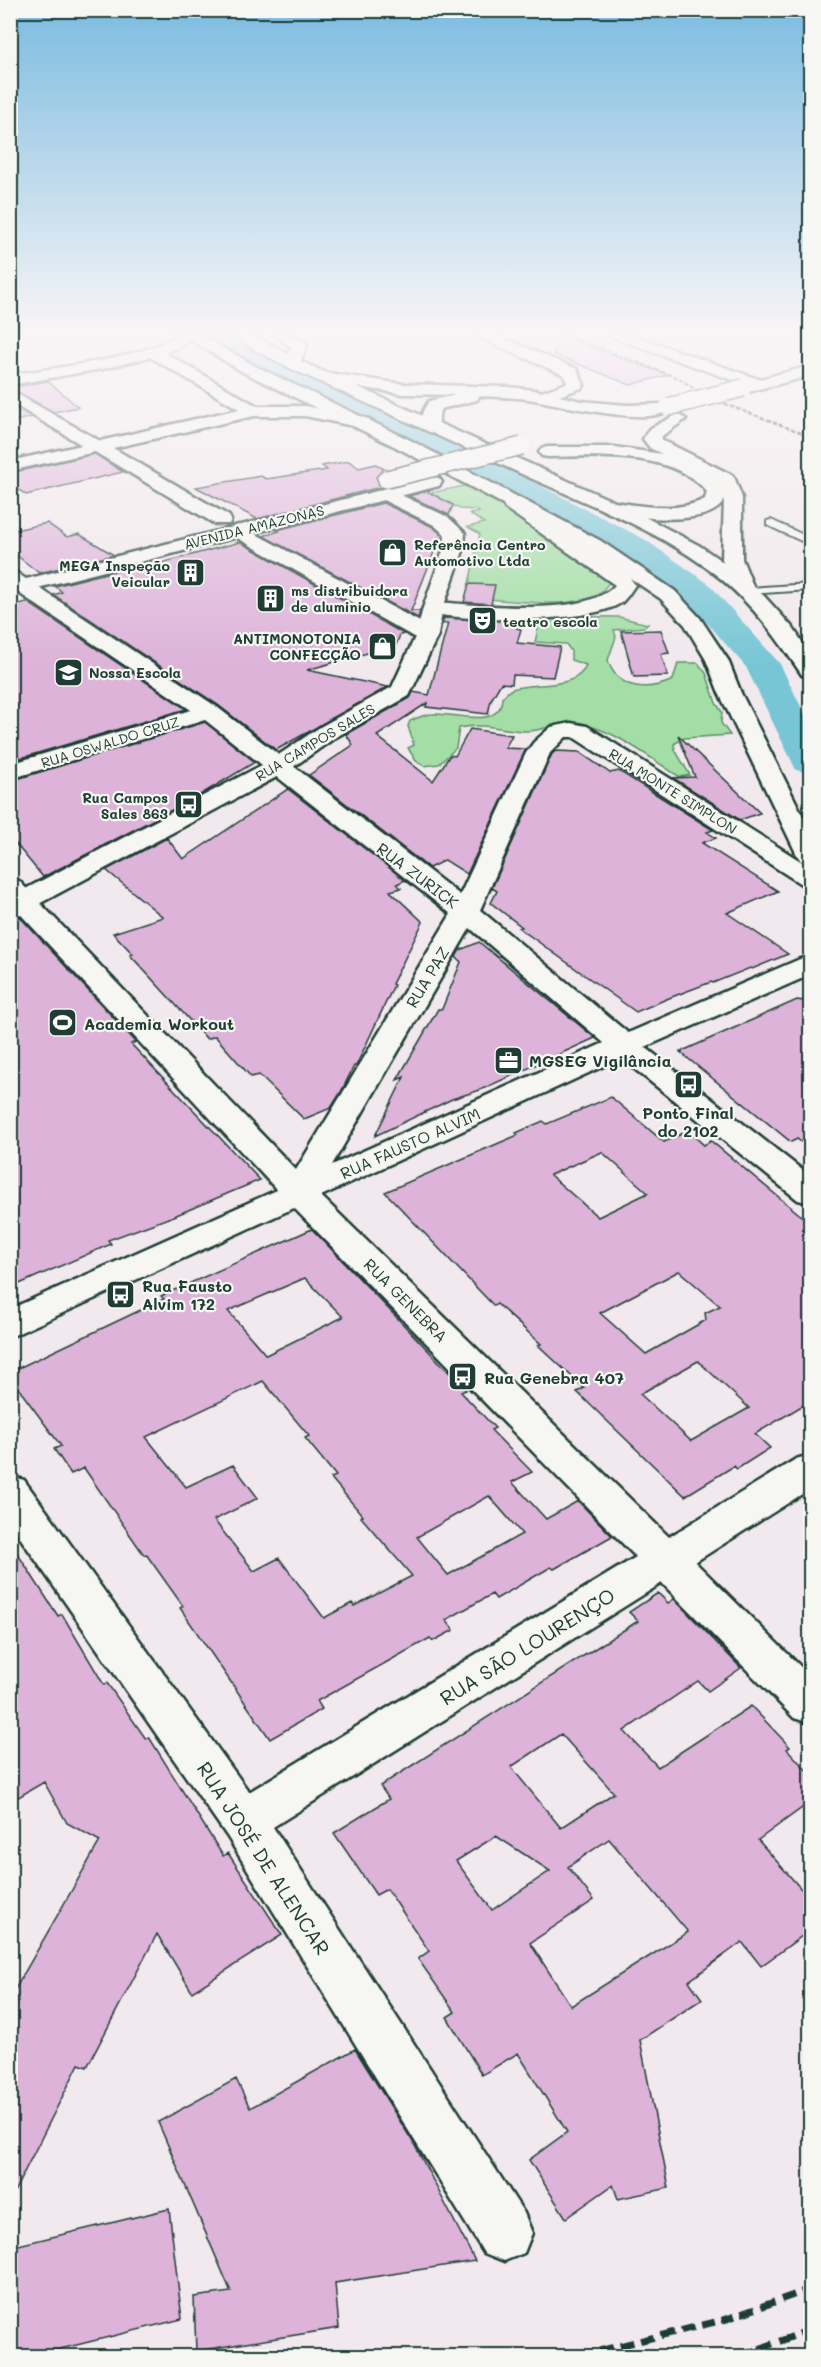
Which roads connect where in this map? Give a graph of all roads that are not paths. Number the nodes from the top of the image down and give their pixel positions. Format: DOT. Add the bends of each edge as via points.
graph roads {
  1 [pos="95,444"];
  2 [pos="105,444"];
  3 [pos="403,444"];
  4 [pos="474,444"];
  5 [pos="532,444"];
  6 [pos="535,444"];
  7 [pos="570,444"];
  8 [pos="657,444"];
  9 [pos="98,446"];
  10 [pos="10,466"];
  11 [pos="386,487"];
  12 [pos="506,500"];
  13 [pos="614,508"];
  14 [pos="771,523"];
  15 [pos="231,525"];
  16 [pos="810,542"];
  17 [pos="13,581"];
  18 [pos="810,587"];
  19 [pos="746,589"];
  20 [pos="789,590"];
  21 [pos="433,608"];
  22 [pos="764,608"];
  23 [pos="427,635"];
  24 [pos="810,670"];
  25 [pos="209,712"];
  26 [pos="538,753"];
  27 [pos="277,767"];
  28 [pos="10,772"];
  29 [pos="810,855"];
  30 [pos="810,878"];
  31 [pos="15,899"];
  32 [pos="466,911"];
  33 [pos="810,965"];
  34 [pos="624,1045"];
  35 [pos="810,1192"];
  36 [pos="299,1193"];
  37 [pos="10,1324"];
  38 [pos="810,1470"];
  39 [pos="10,1491"];
  40 [pos="666,1560"];
  41 [pos="810,1704"];
  42 [pos="243,1821"];
  43 [pos="504,2233"];
  1 -- 9 [label="street"];
  2 -- 9 [label="street"];
  3 -- 12 [label="street"];
  4 -- 13 [label="street"];
  5 -- 11 [label="street, AVENIDA AMAZONAS, bridge"];
  6 -- 11 [label="street, AVENIDA AMAZONAS" via="433,482"];
  7 -- 13 [label="street" via="657,458 706,479 716,492 714,502 684,512"];
  8 -- 19 [label="street" via="726,479 732,488 732,559"];
  9 -- 10 [label="street"];
  9 -- 15 [label="street"];
  11 -- 15 [label="street, AVENIDA AMAZONAS"];
  11 -- 21 [label="street, RUA CAMPOS SALES" via="454,533 454,548"];
  12 -- 21 [label="street" via="621,579 623,591 600,605 568,612"];
  12 -- 29 [label="street" via="594,545 640,574 668,595 693,622 717,660"];
  13 -- 19 [label="street" via="682,542"];
  14 -- 16 [label="lane"];
  15 -- 17 [label="street, AVENIDA AMAZONAS"];
  15 -- 23 [label="street"];
  17 -- 25 [label="street, RUA ZURICK"];
  18 -- 20 [label="lane"];
  19 -- 20 [label="lane"];
  19 -- 22 [label="street"];
  20 -- 22 [label="lane"];
  21 -- 23 [label="street, RUA CAMPOS SALES"];
  22 -- 24 [label="street" via="795,644"];
  23 -- 27 [label="street, RUA CAMPOS SALES" via="400,691"];
  25 -- 27 [label="street, RUA ZURICK"];
  25 -- 28 [label="street, RUA OSWALDO CRUZ"];
  26 -- 30 [label="street, RUA MONTE SIMPLON" via="558,731 579,731"];
  26 -- 32 [label="street, RUA PAZ"];
  27 -- 31 [label="street, RUA CAMPOS SALES"];
  27 -- 32 [label="street, RUA ZURICK"];
  31 -- 36 [label="street, RUA GENEBRA"];
  32 -- 34 [label="street, RUA ZURICK"];
  32 -- 36 [label="street, RUA PAZ"];
  33 -- 34 [label="street, RUA FAUSTO ALVIM"];
  34 -- 35 [label="street, RUA ZURICK"];
  34 -- 36 [label="street, RUA FAUSTO ALVIM"];
  36 -- 37 [label="street, RUA FAUSTO ALVIM"];
  36 -- 40 [label="street, RUA GENEBRA"];
  38 -- 40 [label="street, RUA SÃO LOURENÇO"];
  39 -- 42 [label="street, RUA JOSÉ DE ALENCAR"];
  40 -- 41 [label="street, RUA GENEBRA"];
  40 -- 42 [label="street, RUA SÃO LOURENÇO"];
  42 -- 43 [label="street, RUA JOSÉ DE ALENCAR"];
}
